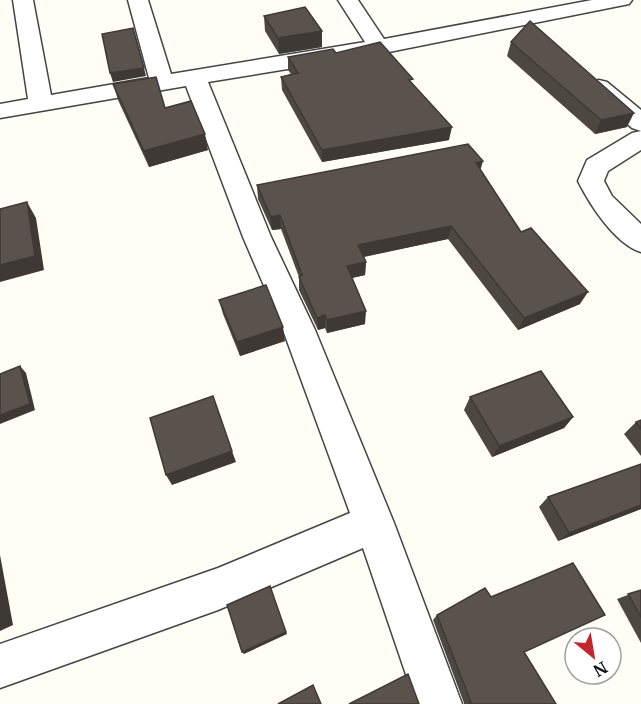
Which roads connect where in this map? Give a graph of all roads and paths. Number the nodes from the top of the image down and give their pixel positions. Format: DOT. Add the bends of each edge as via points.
graph roads {
  1 [pos="138,0"];
  2 [pos="348,0"];
  3 [pos="509,0"];
  4 [pos="622,0"];
  5 [pos="19,4"];
  6 [pos="530,19"];
  7 [pos="548,41"];
  8 [pos="379,47"];
  9 [pos="583,74"];
  10 [pos="178,79"];
  11 [pos="41,104"];
  12 [pos="0,111"];
  13 [pos="641,123"];
  14 [pos="641,139"];
  15 [pos="641,241"];
  16 [pos="374,523"];
  17 [pos="0,666"];
  18 [pos="439,704"];
  1 -- 10 [label="street"];
  2 -- 8 [label="street"];
  3 -- 6 [label="street"];
  4 -- 6 [label="street"];
  5 -- 11 [label="street"];
  6 -- 7 [label="street"];
  6 -- 8 [label="street"];
  8 -- 10 [label="street"];
  9 -- 13 [label="street"];
  10 -- 11 [label="street"];
  10 -- 16 [label="street" via="249,187"];
  11 -- 12 [label="street"];
  14 -- 15 [label="street" via="596,166 591,181 602,202"];
  16 -- 17 [label="street" via="218,590"];
  16 -- 18 [label="street"];
}
